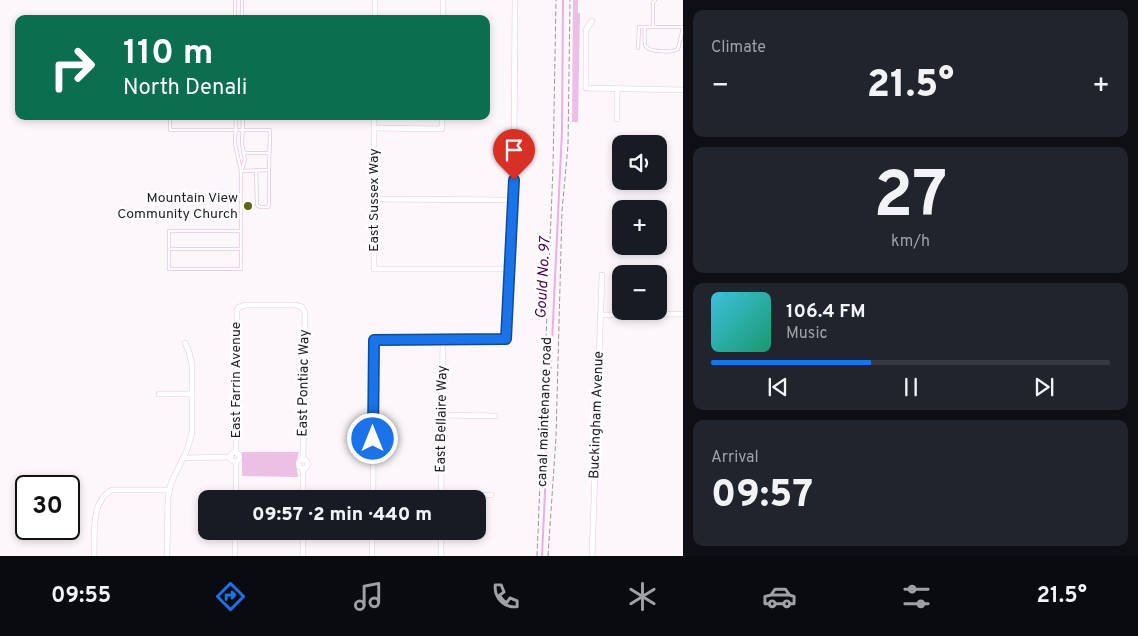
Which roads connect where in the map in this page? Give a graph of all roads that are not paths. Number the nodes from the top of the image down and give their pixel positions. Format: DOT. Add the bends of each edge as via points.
graph roads {
  1 [pos="235,0"];
  2 [pos="242,0"];
  3 [pos="375,0"];
  4 [pos="443,0"];
  5 [pos="515,0"];
  6 [pos="655,0"];
  7 [pos="235,15"];
  8 [pos="242,15"];
  9 [pos="375,15"];
  10 [pos="443,15"];
  11 [pos="592,21"];
  12 [pos="645,27"];
  13 [pos="653,27"];
  14 [pos="683,28"];
  15 [pos="638,48"];
  16 [pos="617,88"];
  17 [pos="683,90"];
  18 [pos="616,119"];
  19 [pos="170,120"];
  20 [pos="236,120"];
  21 [pos="243,120"];
  22 [pos="374,120"];
  23 [pos="442,120"];
  24 [pos="374,128"];
  25 [pos="236,130"];
  26 [pos="242,130"];
  27 [pos="244,152"];
  28 [pos="269,153"];
  29 [pos="256,170"];
  30 [pos="269,170"];
  31 [pos="242,171"];
  32 [pos="374,199"];
  33 [pos="513,200"];
  34 [pos="241,232"];
  35 [pos="169,250"];
  36 [pos="241,250"];
  37 [pos="509,269"];
  38 [pos="602,275"];
  39 [pos="239,307"];
  40 [pos="683,314"];
  41 [pos="600,315"];
  42 [pos="443,339"];
  43 [pos="185,343"];
  44 [pos="159,394"];
  45 [pos="192,394"];
  46 [pos="443,415"];
  47 [pos="495,416"];
  48 [pos="236,453"];
  49 [pos="231,457"];
  50 [pos="184,458"];
  51 [pos="236,462"];
  52 [pos="169,490"];
  53 [pos="236,490"];
  54 [pos="303,490"];
  55 [pos="373,490"];
  56 [pos="441,490"];
  57 [pos="486,495"];
  58 [pos="492,495"];
  59 [pos="235,540"];
  60 [pos="303,540"];
  61 [pos="372,540"];
  62 [pos="441,540"];
  63 [pos="94,556"];
  64 [pos="167,556"];
  65 [pos="235,556"];
  66 [pos="303,556"];
  67 [pos="372,556"];
  68 [pos="441,556"];
  69 [pos="592,556"];
  1 -- 7 [label="lane"];
  2 -- 8 [label="lane"];
  3 -- 9 [label="street"];
  4 -- 10 [label="street"];
  5 -- 33 [label="street"];
  6 -- 13 [label="lane"];
  11 -- 16 [label="street" via="586,30 586,88"];
  12 -- 13 [label="lane"];
  12 -- 14 [label="lane" via="644,44 648,50 670,52 678,49"];
  12 -- 15 [label="lane" via="638,29"];
  13 -- 14 [label="lane"];
  16 -- 17 [label="street"];
  16 -- 18 [label="street"];
  19 -- 25 [label="lane" via="170,130"];
  20 -- 25 [label="lane"];
  21 -- 26 [label="lane"];
  22 -- 24 [label="street, East Sussex Way"];
  23 -- 24 [label="street" via="442,129"];
  24 -- 32 [label="street, East Sussex Way"];
  25 -- 26 [label="lane"];
  25 -- 31 [label="lane" via="235,144"];
  26 -- 27 [label="lane"];
  26 -- 28 [label="lane" via="270,130"];
  27 -- 28 [label="lane"];
  27 -- 31 [label="lane"];
  28 -- 30 [label="lane"];
  29 -- 30 [label="lane"];
  29 -- 30 [label="lane" via="256,205 260,208 269,204"];
  29 -- 31 [label="lane"];
  31 -- 34 [label="lane"];
  32 -- 33 [label="street"];
  32 -- 37 [label="street, East Sussex Way" via="374,269"];
  33 -- 37 [label="street"];
  34 -- 35 [label="lane" via="169,232"];
  34 -- 36 [label="lane"];
  35 -- 36 [label="lane"];
  35 -- 36 [label="lane" via="169,268 241,269"];
  37 -- 42 [label="street" via="506,339"];
  38 -- 41 [label="street, Buckingham Avenue"];
  39 -- 48 [label="street, East Farrin Avenue"];
  39 -- 54 [label="street, East Pontiac Way" via="295,305 302,307 305,313 303,460 298,464 303,468"];
  40 -- 41 [label="street"];
  41 -- 69 [label="street, Buckingham Avenue"];
  42 -- 46 [label="street, East Bellaire Way"];
  42 -- 55 [label="street" via="374,340"];
  43 -- 45 [label="street" via="192,365"];
  44 -- 45 [label="street"];
  45 -- 50 [label="street" via="192,433"];
  46 -- 47 [label="street"];
  46 -- 56 [label="street, East Bellaire Way"];
  48 -- 49 [label="street"];
  48 -- 51 [label="street" via="240,457"];
  49 -- 50 [label="street"];
  49 -- 51 [label="street"];
  50 -- 52 [label="street"];
  51 -- 53 [label="street"];
  52 -- 63 [label="street" via="112,490 102,497 95,517"];
  52 -- 64 [label="street"];
  57 -- 58 [label="street"];
  59 -- 65 [label="street"];
  60 -- 66 [label="street"];
  61 -- 67 [label="street"];
  62 -- 68 [label="street"];
}
